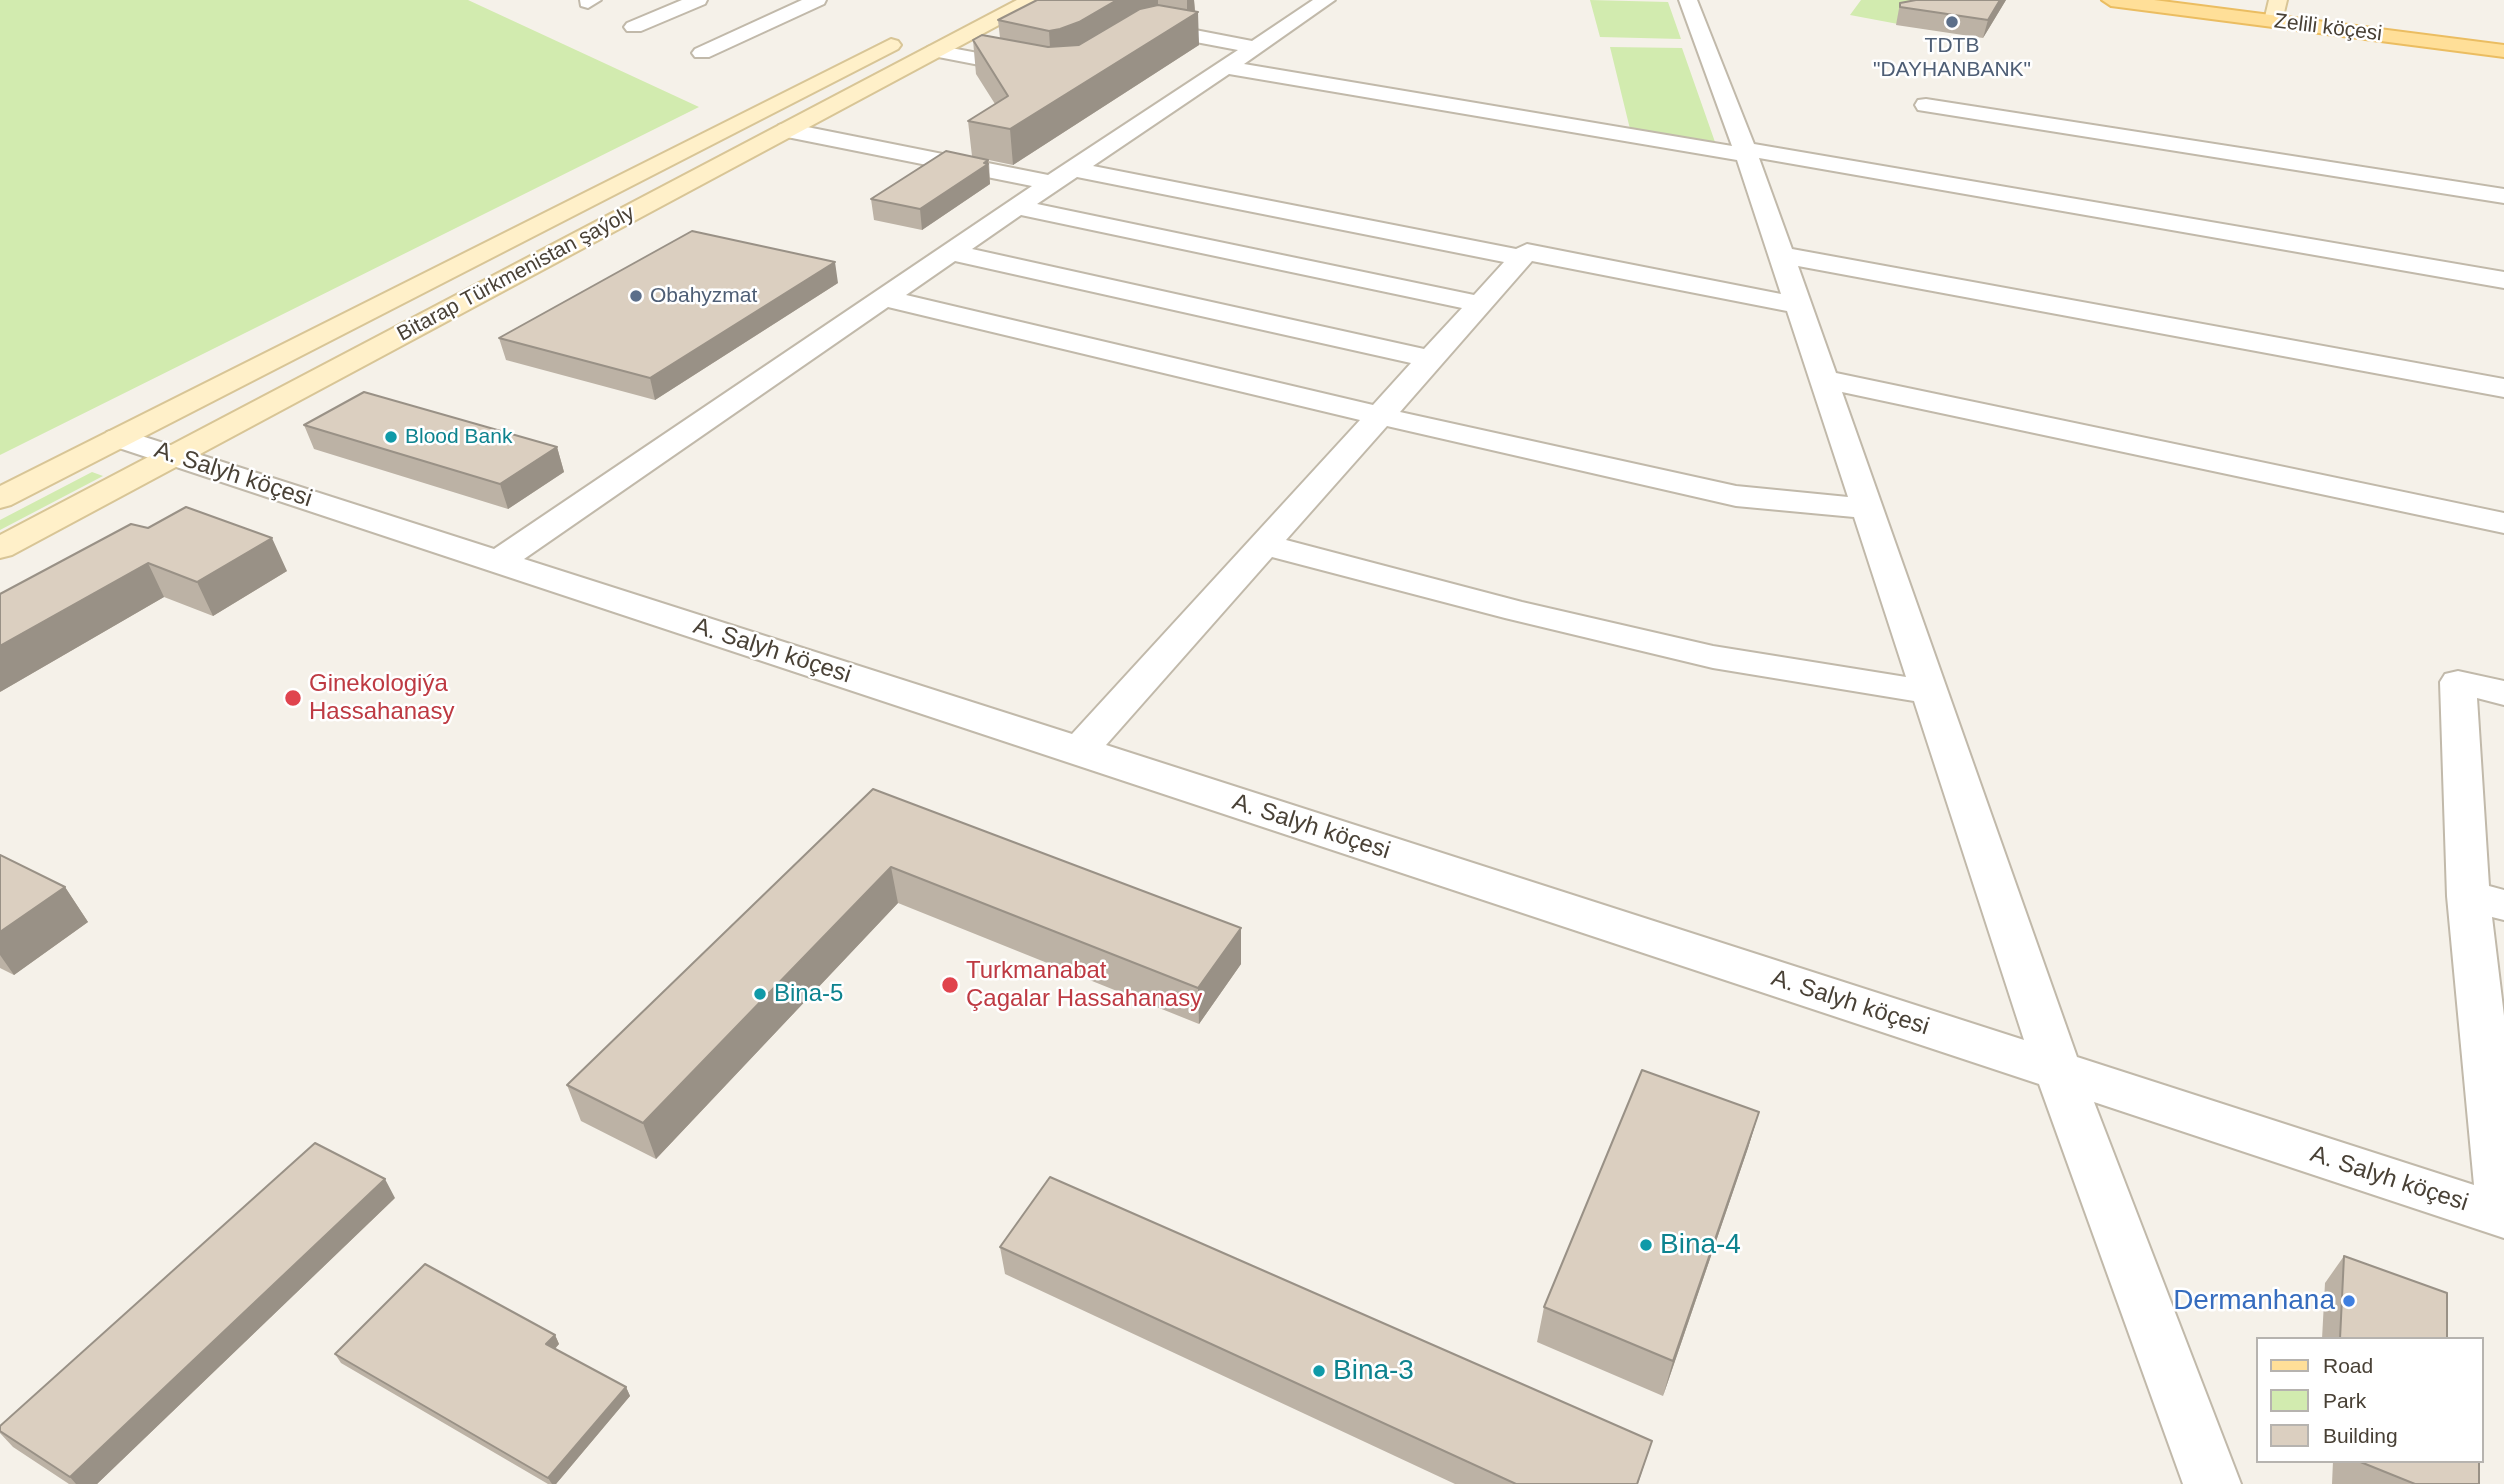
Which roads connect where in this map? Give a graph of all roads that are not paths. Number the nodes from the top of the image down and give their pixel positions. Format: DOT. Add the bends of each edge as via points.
graph roads {
  1 [pos="698,0"];
  2 [pos="817,0"];
  3 [pos="1031,0"];
  4 [pos="1325,0"];
  5 [pos="1689,0"];
  6 [pos="2111,0"];
  7 [pos="2180,0"];
  8 [pos="2276,11"];
  9 [pos="634,27"];
  10 [pos="1133,35"];
  11 [pos="927,41"];
  12 [pos="2504,42"];
  13 [pos="1253,47"];
  14 [pos="2504,51"];
  15 [pos="702,53"];
  16 [pos="1224,66"];
  17 [pos="1051,73"];
  18 [pos="1926,105"];
  19 [pos="787,130"];
  20 [pos="1746,152"];
  21 [pos="1062,176"];
  22 [pos="2504,196"];
  23 [pos="1017,207"];
  24 [pos="951,252"];
  25 [pos="1781,255"];
  26 [pos="1522,257"];
  27 [pos="2504,280"];
  28 [pos="885,298"];
  29 [pos="1480,304"];
  30 [pos="1798,304"];
  31 [pos="1430,359"];
  32 [pos="1823,379"];
  33 [pos="2504,388"];
  34 [pos="1380,416"];
  35 [pos="118,438"];
  36 [pos="174,456"];
  37 [pos="0,498"];
  38 [pos="1867,509"];
  39 [pos="2504,523"];
  40 [pos="1266,545"];
  41 [pos="0,548"];
  42 [pos="498,562"];
  43 [pos="1930,692"];
  44 [pos="2504,693"];
  45 [pos="1079,751"];
  46 [pos="2486,901"];
  47 [pos="2058,1071"];
  48 [pos="2504,1216"];
  49 [pos="2212,1484"];
  1 -- 9 [label="street"];
  2 -- 15 [label="street"];
  3 -- 11 [label="main road, Bitarap Türkmenistan şaýoly"];
  4 -- 13 [label="street"];
  5 -- 20 [label="street"];
  6 -- 8 [label="main road, Zelili köçesi"];
  7 -- 8 [label="main road, Zelili köçesi"];
  8 -- 12 [label="main road, Zelili köçesi"];
  8 -- 14 [label="main road, Zelili köçesi"];
  10 -- 13 [label="street" via="1159,29"];
  11 -- 17 [label="street"];
  11 -- 19 [label="main road, Bitarap Türkmenistan şaýoly"];
  11 -- 35 [label="main road, Bitarap Türkmenistan şaýoly"];
  13 -- 16 [label="street"];
  16 -- 20 [label="street"];
  16 -- 21 [label="street"];
  18 -- 22 [label="street"];
  19 -- 21 [label="street"];
  19 -- 36 [label="main road, Bitarap Türkmenistan şaýoly"];
  20 -- 25 [label="street"];
  20 -- 27 [label="street"];
  21 -- 23 [label="street"];
  21 -- 26 [label="street"];
  23 -- 24 [label="street"];
  23 -- 29 [label="street"];
  24 -- 28 [label="street"];
  24 -- 31 [label="street"];
  25 -- 30 [label="street"];
  25 -- 33 [label="street"];
  26 -- 29 [label="street"];
  26 -- 30 [label="street" via="1527,251"];
  28 -- 34 [label="street"];
  28 -- 42 [label="street"];
  29 -- 31 [label="street"];
  30 -- 32 [label="street"];
  31 -- 34 [label="street"];
  32 -- 38 [label="street"];
  32 -- 39 [label="street"];
  34 -- 38 [label="street" via="1736,496"];
  34 -- 40 [label="street"];
  35 -- 36 [label="street, A. Salyh köçesi"];
  35 -- 37 [label="main road, Bitarap Türkmenistan şaýoly"];
  36 -- 41 [label="main road, Bitarap Türkmenistan şaýoly"];
  36 -- 42 [label="street, A. Salyh köçesi"];
  38 -- 43 [label="street"];
  40 -- 43 [label="street" via="1713,657"];
  40 -- 45 [label="street"];
  42 -- 45 [label="street, A. Salyh köçesi"];
  43 -- 47 [label="street"];
  44 -- 46 [label="street" via="2458,682"];
  45 -- 47 [label="street, A. Salyh köçesi"];
  46 -- 48 [label="street"];
  47 -- 48 [label="street, A. Salyh köçesi"];
  47 -- 49 [label="street"];
}
